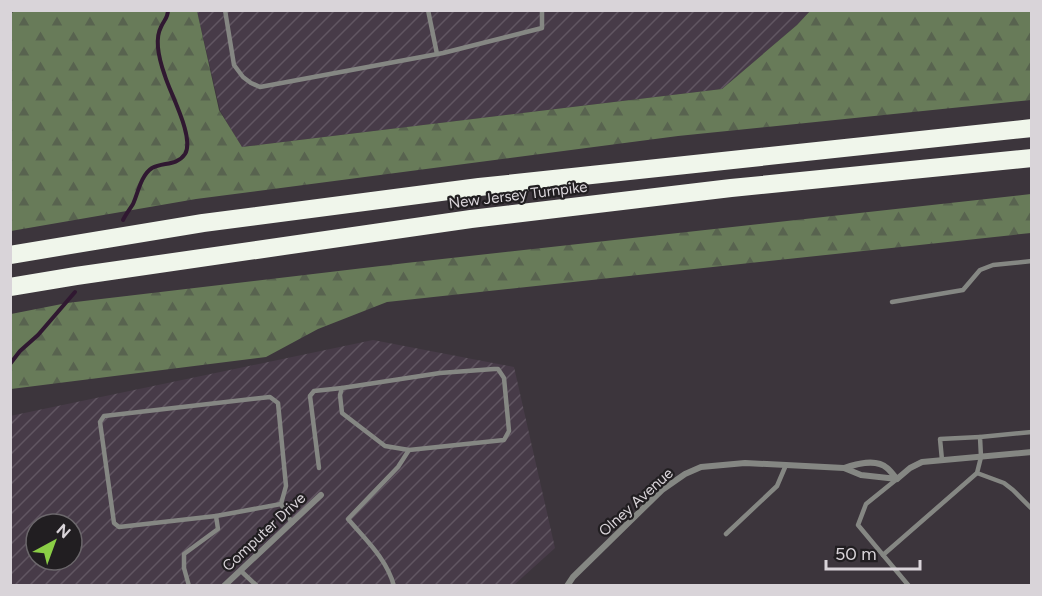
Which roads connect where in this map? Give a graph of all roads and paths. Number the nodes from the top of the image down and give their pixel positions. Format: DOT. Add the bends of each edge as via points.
graph roads {
  1 [pos="225,10"];
  2 [pos="428,10"];
  3 [pos="542,10"];
  4 [pos="437,54"];
  5 [pos="1032,128"];
  6 [pos="1032,158"];
  7 [pos="10,255"];
  8 [pos="1032,261"];
  9 [pos="10,287"];
  10 [pos="892,302"];
  11 [pos="342,388"];
  12 [pos="1032,432"];
  13 [pos="980,437"];
  14 [pos="409,450"];
  15 [pos="1032,452"];
  16 [pos="981,457"];
  17 [pos="942,460"];
  18 [pos="786,465"];
  19 [pos="319,468"];
  20 [pos="843,468"];
  21 [pos="977,473"];
  22 [pos="897,479"];
  23 [pos="321,495"];
  24 [pos="281,504"];
  25 [pos="1032,509"];
  26 [pos="216,516"];
  27 [pos="292,523"];
  28 [pos="726,534"];
  29 [pos="883,555"];
  30 [pos="241,571"];
  31 [pos="189,585"];
  32 [pos="224,585"];
  33 [pos="258,585"];
  34 [pos="394,585"];
  35 [pos="567,585"];
  36 [pos="909,585"];
  1 -- 4 [label="lane" via="234,65 243,77 260,87"];
  2 -- 4 [label="lane"];
  3 -- 4 [label="lane" via="542,28"];
  5 -- 7 [label="highway, New Jersey Turnpike" via="478,187 203,223"];
  6 -- 9 [label="highway, New Jersey Turnpike" via="471,219"];
  8 -- 10 [label="lane" via="980,270 963,291"];
  11 -- 14 [label="lane" via="342,413 385,446"];
  11 -- 14 [label="lane" via="498,369 504,378 509,431 504,440"];
  11 -- 19 [label="lane" via="310,396"];
  12 -- 13 [label="lane"];
  13 -- 16 [label="lane"];
  13 -- 17 [label="lane" via="940,440"];
  14 -- 34 [label="lane" via="398,467 348,519 383,560"];
  15 -- 16 [label="street"];
  16 -- 17 [label="street"];
  16 -- 21 [label="lane"];
  17 -- 22 [label="street" via="922,462"];
  18 -- 20 [label="street, Olney Avenue"];
  18 -- 28 [label="lane" via="777,486"];
  18 -- 35 [label="street, Olney Avenue" via="701,467 685,474 662,490"];
  20 -- 22 [label="street, Olney Avenue" via="861,475"];
  20 -- 22 [label="street, Olney Avenue" via="860,463 878,464"];
  21 -- 25 [label="lane" via="1004,483"];
  21 -- 29 [label="lane"];
  22 -- 29 [label="lane" via="866,504 858,525"];
  23 -- 27 [label="street, Computer Drive"];
  24 -- 26 [label="lane"];
  24 -- 26 [label="lane" via="286,486 278,403 270,397 104,416 100,422 114,523 119,526"];
  24 -- 27 [label="lane"];
  26 -- 31 [label="lane" via="218,529 184,554"];
  27 -- 30 [label="street, Computer Drive"];
  29 -- 36 [label="lane"];
  30 -- 32 [label="street, Computer Drive"];
  30 -- 33 [label="lane"];
}
